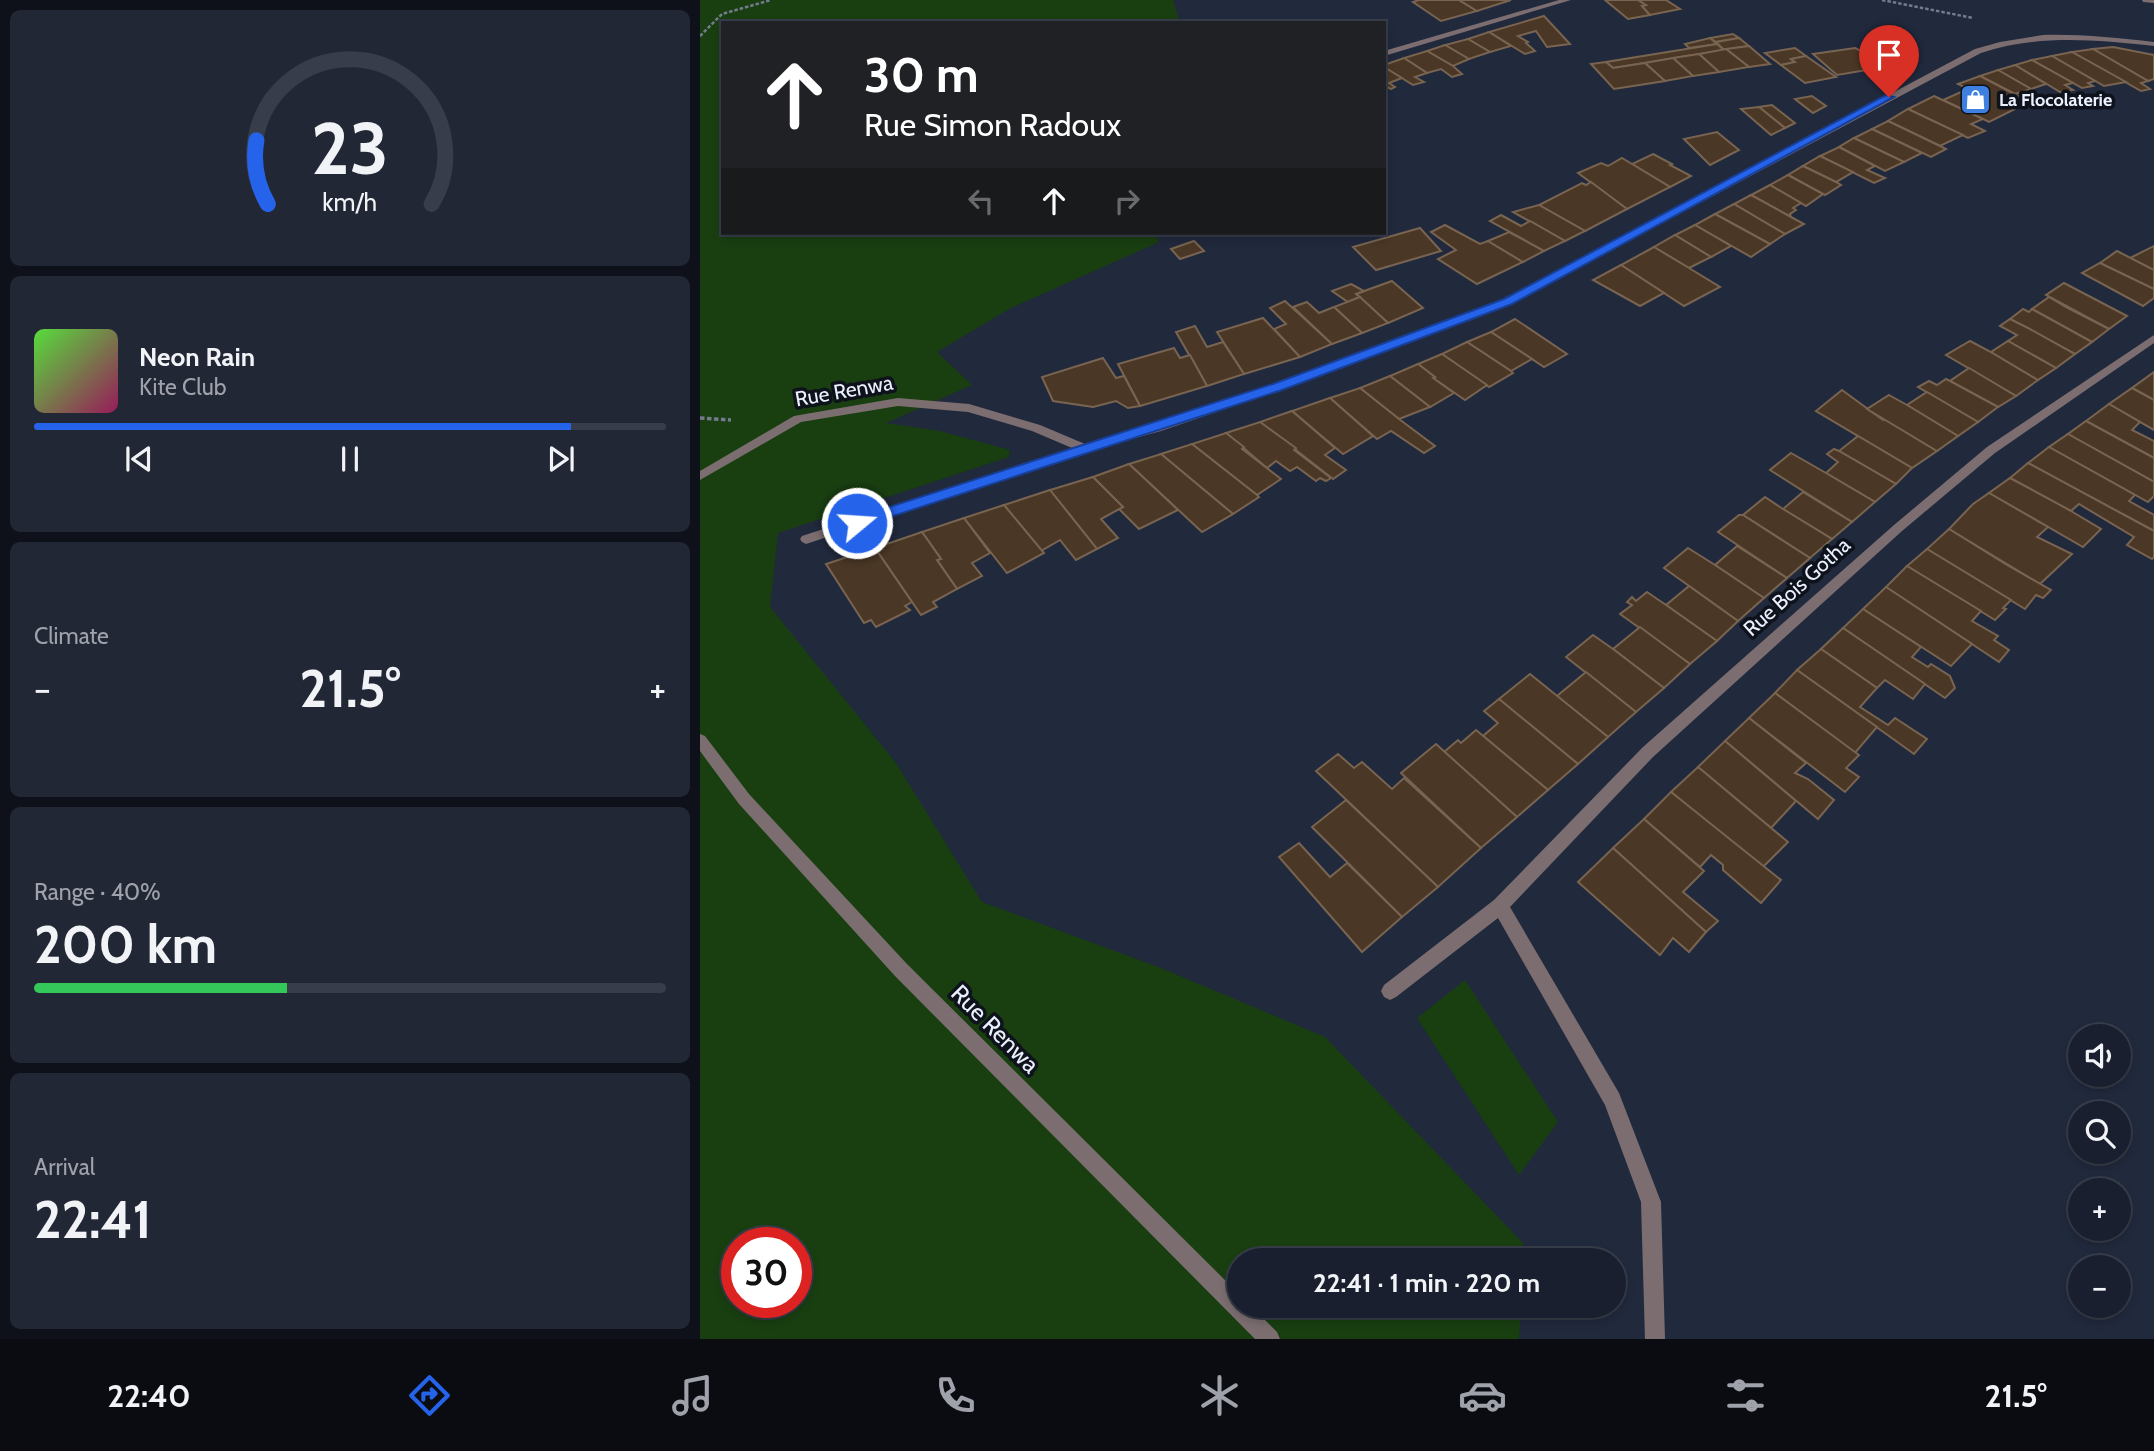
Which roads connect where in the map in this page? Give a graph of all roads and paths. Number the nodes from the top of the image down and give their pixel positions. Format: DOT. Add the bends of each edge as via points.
graph roads {
  1 [pos="771,0"];
  2 [pos="1567,0"];
  3 [pos="1882,0"];
  4 [pos="2146,0"];
  5 [pos="2154,1"];
  6 [pos="700,36"];
  7 [pos="2029,38"];
  8 [pos="2154,44"];
  9 [pos="1386,53"];
  10 [pos="2154,338"];
  11 [pos="1084,448"];
  12 [pos="700,476"];
  13 [pos="806,539"];
  14 [pos="700,740"];
  15 [pos="1500,906"];
  16 [pos="1390,991"];
  17 [pos="1270,1339"];
  18 [pos="1655,1339"];
  1 -- 6 [label="path" via="722,14"];
  2 -- 9 [label="street"];
  3 -- 7 [label="path" via="2007,25"];
  4 -- 5 [label="street"];
  7 -- 8 [label="street" via="2059,35"];
  7 -- 11 [label="street" via="2003,41 1978,51 1508,301 1289,383"];
  10 -- 15 [label="street, Rue Bois Gotha" via="1991,450 1898,528 1647,752"];
  11 -- 12 [label="street, Rue Renwa" via="969,408 898,402 797,419"];
  11 -- 13 [label="street"];
  14 -- 17 [label="street, Rue Renwa" via="744,799 901,970"];
  15 -- 16 [label="street, Rue Bois Gotha"];
  15 -- 18 [label="street" via="1612,1100 1651,1202"];
}
